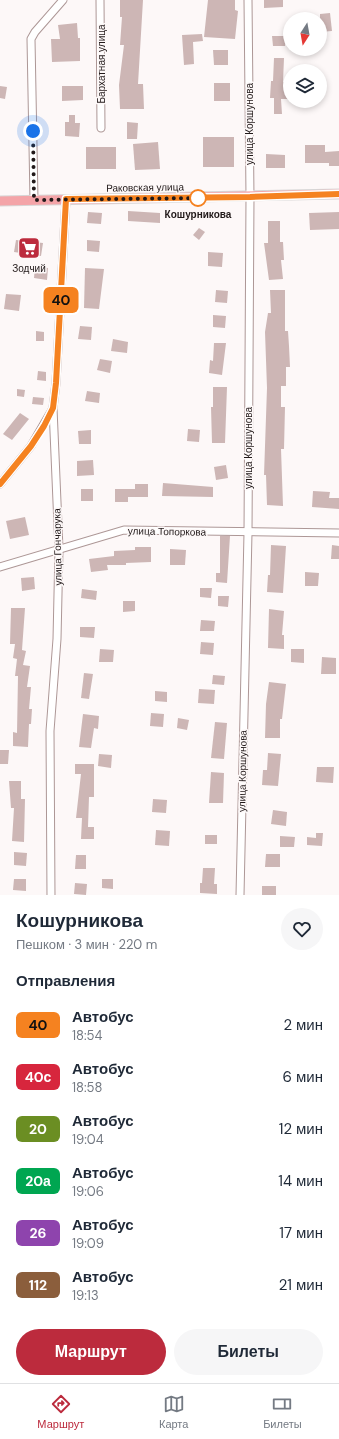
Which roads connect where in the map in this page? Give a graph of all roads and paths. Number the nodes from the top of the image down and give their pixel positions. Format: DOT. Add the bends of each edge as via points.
graph roads {
  1 [pos="63,0"];
  2 [pos="100,0"];
  3 [pos="248,0"];
  4 [pos="101,128"];
  5 [pos="339,194"];
  6 [pos="250,197"];
  7 [pos="66,199"];
  8 [pos="34,200"];
  9 [pos="0,201"];
  10 [pos="53,408"];
  11 [pos="0,484"];
  12 [pos="248,533"];
  13 [pos="339,534"];
  14 [pos="58,549"];
  15 [pos="0,567"];
  16 [pos="51,895"];
  17 [pos="240,895"];
  1 -- 8 [label="street" via="31,40"];
  2 -- 4 [label="street, Бархатная улица"];
  3 -- 6 [label="street, улица Коршунова"];
  5 -- 6 [label="main road, Раковская улица"];
  6 -- 7 [label="main road, Раковская улица"];
  6 -- 12 [label="street, улица Коршунова"];
  7 -- 8 [label="main road, Раковская улица"];
  7 -- 10 [label="street, улица Гончарука"];
  8 -- 9 [label="main road, Раковская улица"];
  10 -- 11 [label="street" via="31,446"];
  10 -- 14 [label="street, улица Гончарука"];
  12 -- 13 [label="street, улица Топоркова"];
  12 -- 14 [label="street, улица Топоркова" via="124,530"];
  12 -- 17 [label="street, улица Коршунова"];
  14 -- 15 [label="street, улица Топоркова"];
  14 -- 16 [label="street, улица Гончарука" via="58,639 50,731"];
}
